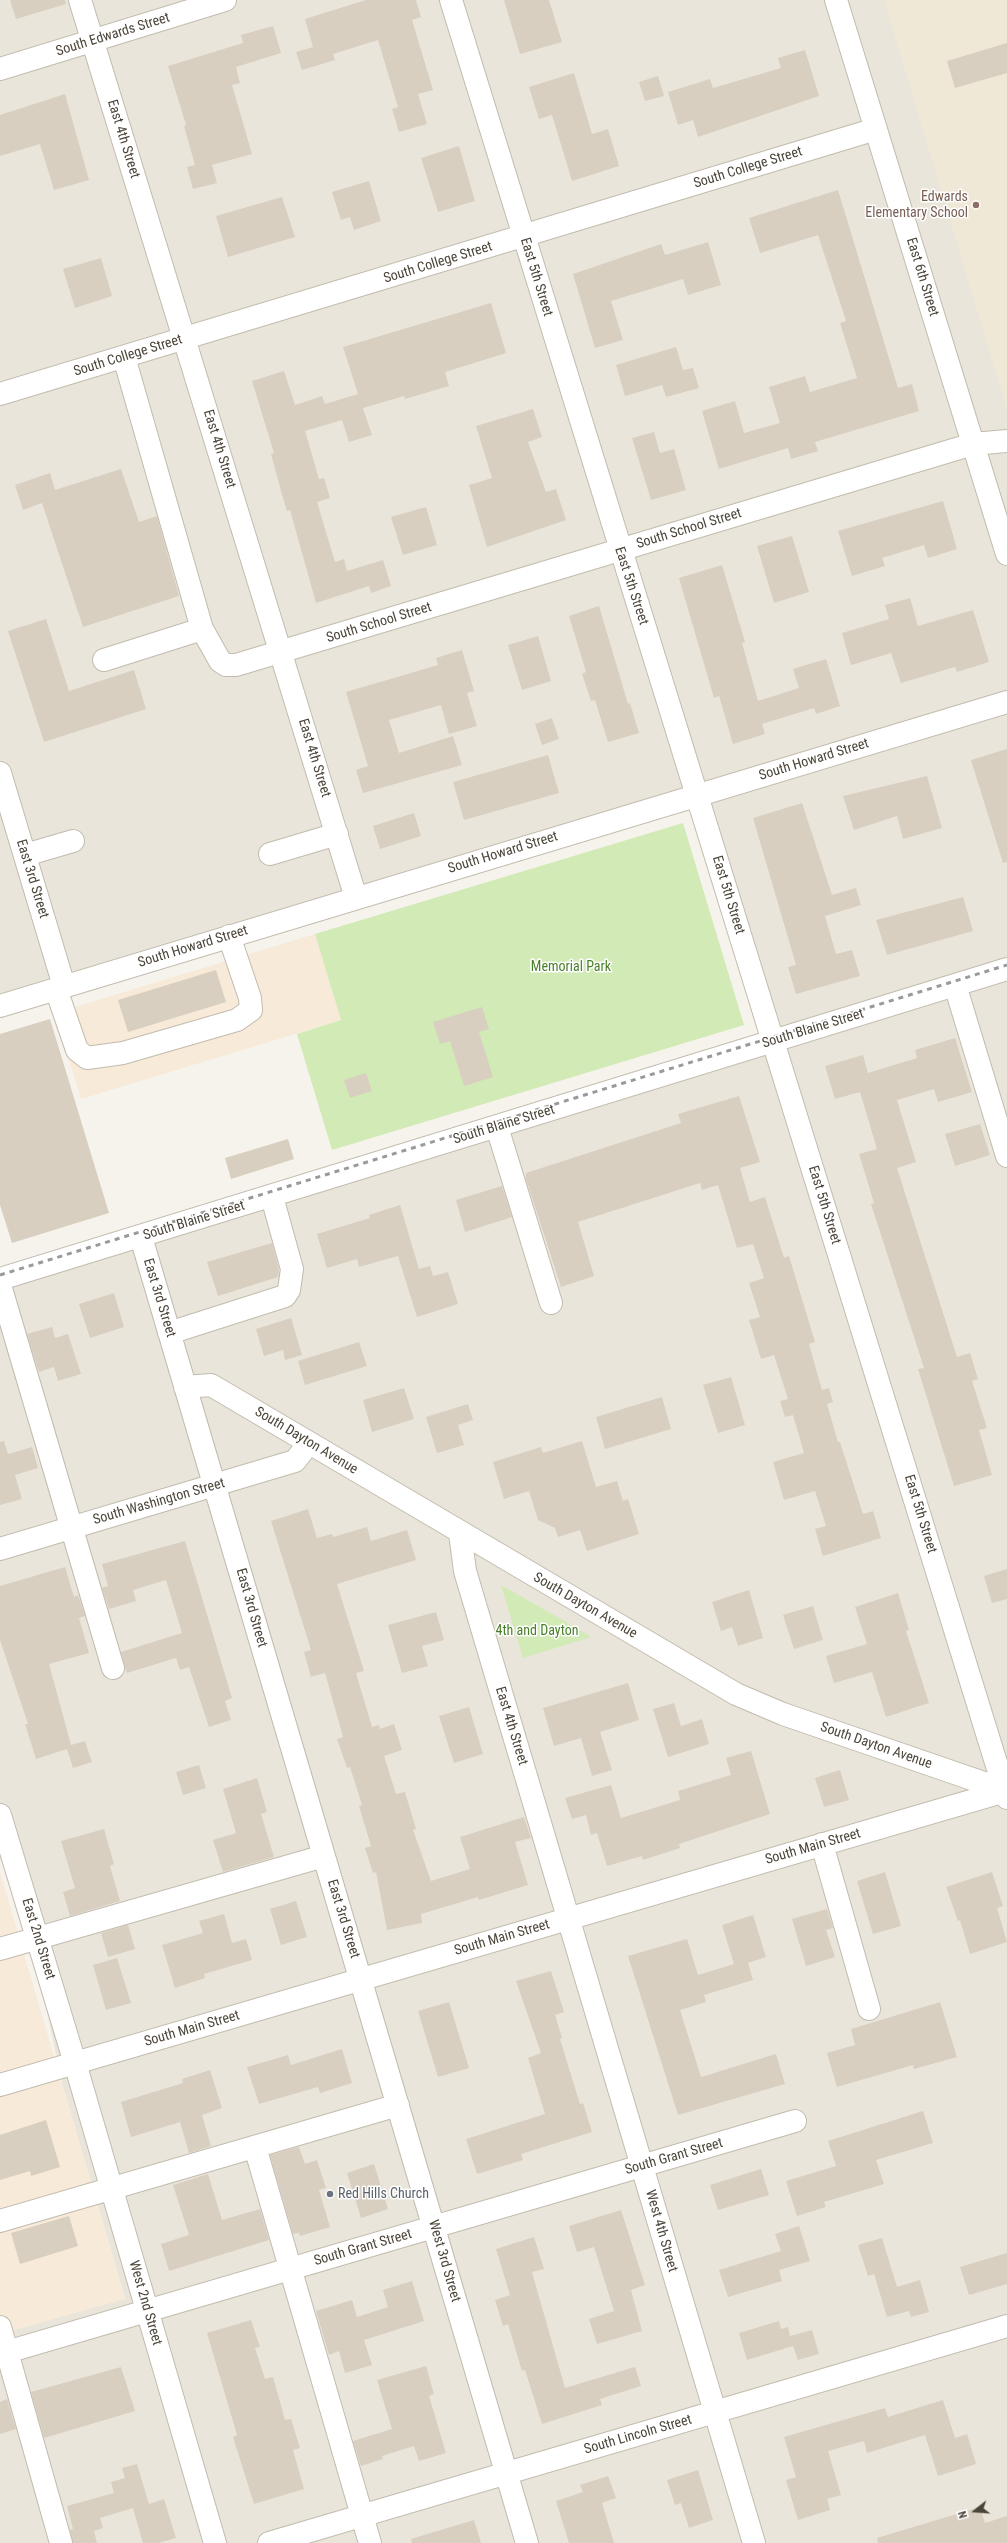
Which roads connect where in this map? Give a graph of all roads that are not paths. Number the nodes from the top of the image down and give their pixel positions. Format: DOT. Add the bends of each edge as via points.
graph roads {
  1 [pos="80,0"];
  2 [pos="225,0"];
  3 [pos="451,0"];
  4 [pos="836,0"];
  5 [pos="93,40"];
  6 [pos="0,69"];
  7 [pos="876,129"];
  8 [pos="524,237"];
  9 [pos="185,339"];
  10 [pos="124,357"];
  11 [pos="0,394"];
  12 [pos="1007,441"];
  13 [pos="973,444"];
  14 [pos="620,550"];
  15 [pos="1007,554"];
  16 [pos="202,629"];
  17 [pos="281,653"];
  18 [pos="104,660"];
  19 [pos="1007,702"];
  20 [pos="0,773"];
  21 [pos="697,795"];
  22 [pos="337,834"];
  23 [pos="73,841"];
  24 [pos="270,854"];
  25 [pos="25,855"];
  26 [pos="356,898"];
  27 [pos="229,936"];
  28 [pos="1007,969"];
  29 [pos="955,985"];
  30 [pos="60,987"];
  31 [pos="0,1006"];
  32 [pos="773,1041"];
  33 [pos="497,1127"];
  34 [pos="1007,1156"];
  35 [pos="272,1196"];
  36 [pos="141,1237"];
  37 [pos="0,1279"];
  38 [pos="0,1285"];
  39 [pos="551,1303"];
  40 [pos="169,1334"];
  41 [pos="185,1387"];
  42 [pos="309,1443"];
  43 [pos="214,1485"];
  44 [pos="71,1528"];
  45 [pos="460,1533"];
  46 [pos="0,1548"];
  47 [pos="112,1668"];
  48 [pos="1006,1793"];
  49 [pos="0,1815"];
  50 [pos="822,1844"];
  51 [pos="324,1856"];
  52 [pos="9,1878"];
  53 [pos="569,1918"];
  54 [pos="37,1938"];
  55 [pos="0,1950"];
  56 [pos="360,1980"];
  57 [pos="869,2009"];
  58 [pos="75,2063"];
  59 [pos="0,2085"];
  60 [pos="398,2106"];
  61 [pos="795,2121"];
  62 [pos="256,2147"];
  63 [pos="642,2166"];
  64 [pos="112,2188"];
  65 [pos="0,2221"];
  66 [pos="434,2227"];
  67 [pos="291,2269"];
  68 [pos="148,2311"];
  69 [pos="1007,2326"];
  70 [pos="0,2327"];
  71 [pos="4,2354"];
  72 [pos="715,2412"];
  73 [pos="506,2473"];
  74 [pos="362,2516"];
  75 [pos="61,2543"];
  76 [pos="216,2543"];
  77 [pos="269,2543"];
  78 [pos="370,2543"];
  79 [pos="527,2543"];
  80 [pos="754,2543"];
  1 -- 5 [label="street, East 4th Street"];
  2 -- 5 [label="street, South Edwards Street"];
  3 -- 8 [label="street, East 5th Street"];
  4 -- 7 [label="street, East 6th Street"];
  5 -- 6 [label="street, South Edwards Street"];
  5 -- 9 [label="street, East 4th Street"];
  7 -- 8 [label="street, South College Street"];
  7 -- 13 [label="street, East 6th Street"];
  8 -- 9 [label="street, South College Street"];
  8 -- 14 [label="street, East 5th Street"];
  9 -- 10 [label="street, South College Street"];
  9 -- 17 [label="street, East 4th Street"];
  10 -- 11 [label="street, South College Street"];
  10 -- 16 [label="street"];
  12 -- 13 [label="street, South School Street"];
  13 -- 14 [label="street, South School Street"];
  13 -- 15 [label="street, East 6th Street"];
  14 -- 17 [label="street, South School Street"];
  14 -- 21 [label="street, East 5th Street"];
  16 -- 17 [label="street, South School Street" via="220,661 226,666"];
  16 -- 18 [label="street"];
  17 -- 22 [label="street, East 4th Street"];
  19 -- 21 [label="street, South Howard Street"];
  20 -- 25 [label="street, East 3rd Street"];
  21 -- 26 [label="street, South Howard Street"];
  21 -- 32 [label="street, East 5th Street"];
  22 -- 24 [label="street"];
  22 -- 26 [label="street, East 4th Street"];
  23 -- 25 [label="street"];
  25 -- 30 [label="street, East 3rd Street"];
  26 -- 27 [label="street, South Howard Street"];
  27 -- 30 [label="street, South Howard Street"];
  27 -- 30 [label="street, East 3rd Street" via="250,998 251,1010 237,1020 123,1053 87,1058 77,1050"];
  28 -- 29 [label="street, South Blaine Street"];
  29 -- 32 [label="street, South Blaine Street"];
  29 -- 34 [label="street"];
  30 -- 31 [label="street, South Howard Street"];
  32 -- 33 [label="street, South Blaine Street"];
  32 -- 48 [label="street, East 5th Street"];
  33 -- 35 [label="street, South Blaine Street"];
  33 -- 39 [label="street"];
  35 -- 36 [label="street, South Blaine Street"];
  35 -- 40 [label="street" via="292,1269 289,1290 285,1296"];
  36 -- 37 [label="street, South Blaine Street"];
  36 -- 40 [label="street, East 3rd Street"];
  38 -- 44 [label="street"];
  40 -- 41 [label="street, East 3rd Street"];
  41 -- 42 [label="street, South Dayton Avenue" via="210,1385"];
  41 -- 43 [label="street, East 3rd Street"];
  42 -- 43 [label="street, South Washington Street" via="295,1461"];
  42 -- 45 [label="street, South Dayton Avenue"];
  43 -- 44 [label="street, South Washington Street"];
  43 -- 51 [label="street, East 3rd Street"];
  44 -- 46 [label="street, South Washington Street"];
  44 -- 47 [label="street"];
  45 -- 48 [label="street, South Dayton Avenue" via="736,1694 783,1714"];
  45 -- 53 [label="street, East 4th Street" via="465,1571"];
  48 -- 50 [label="street, South Main Street"];
  49 -- 52 [label="street, East 2nd Street"];
  50 -- 53 [label="street, South Main Street"];
  50 -- 57 [label="street"];
  51 -- 54 [label="street"];
  51 -- 56 [label="street, East 3rd Street"];
  52 -- 54 [label="street, East 2nd Street"];
  53 -- 56 [label="street, South Main Street"];
  53 -- 63 [label="street, West 4th Street"];
  54 -- 55 [label="street"];
  54 -- 58 [label="street, East 2nd Street"];
  56 -- 58 [label="street, South Main Street"];
  56 -- 60 [label="street, West 3rd Street"];
  58 -- 59 [label="street, South Main Street"];
  58 -- 64 [label="street, West 2nd Street"];
  60 -- 62 [label="street"];
  60 -- 66 [label="street, West 3rd Street"];
  61 -- 63 [label="street, South Grant Street"];
  62 -- 64 [label="street"];
  62 -- 67 [label="street"];
  63 -- 66 [label="street, South Grant Street"];
  63 -- 72 [label="street, West 4th Street"];
  64 -- 65 [label="street"];
  64 -- 68 [label="street, West 2nd Street"];
  66 -- 67 [label="street, South Grant Street"];
  66 -- 73 [label="street, West 3rd Street"];
  67 -- 68 [label="street, South Grant Street"];
  67 -- 74 [label="street"];
  68 -- 71 [label="street, South Grant Street"];
  68 -- 76 [label="street, West 2nd Street"];
  69 -- 72 [label="street, South Lincoln Street"];
  70 -- 71 [label="street"];
  71 -- 75 [label="street"];
  72 -- 73 [label="street, South Lincoln Street"];
  72 -- 80 [label="street, West 4th Street"];
  73 -- 74 [label="street, South Lincoln Street"];
  73 -- 79 [label="street, West 3rd Street"];
  74 -- 77 [label="street, South Lincoln Street"];
  74 -- 78 [label="street"];
}
